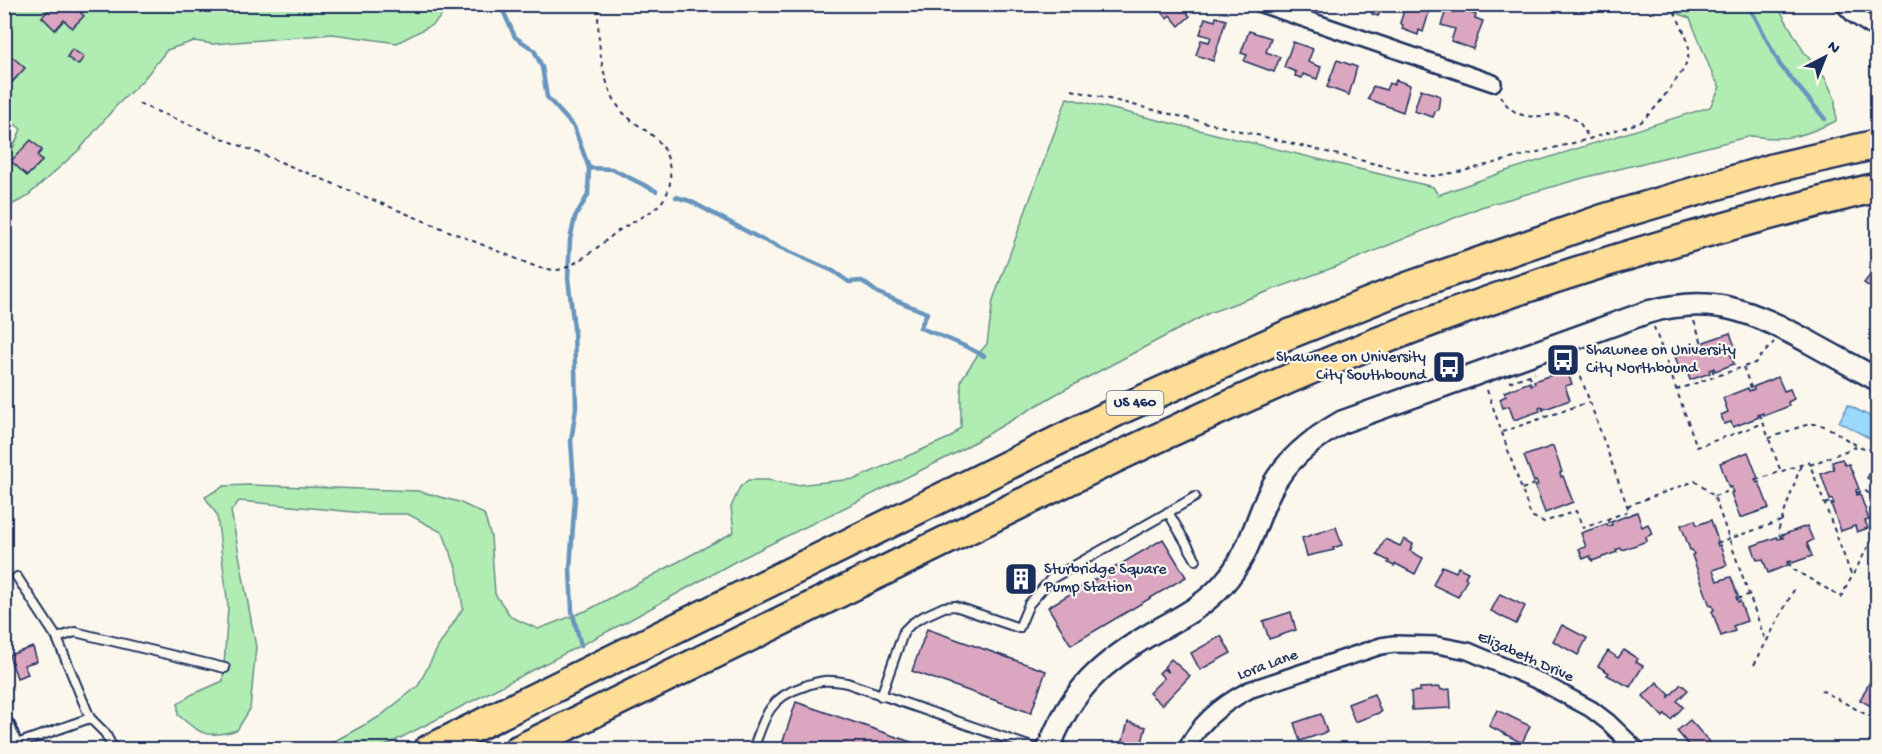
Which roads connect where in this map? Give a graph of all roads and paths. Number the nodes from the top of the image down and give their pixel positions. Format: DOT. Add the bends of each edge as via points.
graph roads {
  1 [pos="598,4"];
  2 [pos="1261,4"];
  3 [pos="1671,4"];
  4 [pos="1842,4"];
  5 [pos="1878,31"];
  6 [pos="1493,83"];
  7 [pos="1072,90"];
  8 [pos="139,104"];
  9 [pos="1589,139"];
  10 [pos="1878,144"];
  11 [pos="1878,188"];
  12 [pos="1700,318"];
  13 [pos="1660,324"];
  14 [pos="1778,342"];
  15 [pos="1703,346"];
  16 [pos="1573,355"];
  17 [pos="1743,367"];
  18 [pos="1712,369"];
  19 [pos="1538,371"];
  20 [pos="1529,375"];
  21 [pos="1714,377"];
  22 [pos="1878,380"];
  23 [pos="1506,382"];
  24 [pos="1485,384"];
  25 [pos="1533,384"];
  26 [pos="1676,390"];
  27 [pos="1752,390"];
  28 [pos="1589,402"];
  29 [pos="1542,407"];
  30 [pos="1760,414"];
  31 [pos="1545,417"];
  32 [pos="1764,423"];
  33 [pos="1502,432"];
  34 [pos="1769,438"];
  35 [pos="1858,446"];
  36 [pos="1878,449"];
  37 [pos="1801,465"];
  38 [pos="1810,465"];
  39 [pos="1781,472"];
  40 [pos="1756,480"];
  41 [pos="1537,483"];
  42 [pos="1522,489"];
  43 [pos="1732,490"];
  44 [pos="1857,493"];
  45 [pos="1714,496"];
  46 [pos="1196,497"];
  47 [pos="1878,500"];
  48 [pos="1833,501"];
  49 [pos="1825,504"];
  50 [pos="1627,506"];
  51 [pos="1168,512"];
  52 [pos="1607,519"];
  53 [pos="1781,521"];
  54 [pos="1610,525"];
  55 [pos="1878,528"];
  56 [pos="1781,538"];
  57 [pos="1729,539"];
  58 [pos="1716,543"];
  59 [pos="1196,560"];
  60 [pos="1789,562"];
  61 [pos="18,577"];
  62 [pos="1852,577"];
  63 [pos="1796,586"];
  64 [pos="1749,595"];
  65 [pos="1737,599"];
  66 [pos="57,638"];
  67 [pos="1766,642"];
  68 [pos="1382,646"];
  69 [pos="1754,665"];
  70 [pos="225,668"];
  71 [pos="1821,690"];
  72 [pos="881,696"];
  73 [pos="90,718"];
  74 [pos="1878,721"];
  75 [pos="8,743"];
  76 [pos="114,750"];
  77 [pos="428,750"];
  78 [pos="518,750"];
  79 [pos="753,750"];
  80 [pos="1040,750"];
  81 [pos="1048,750"];
  82 [pos="1186,750"];
  83 [pos="1637,750"];
  1 -- 8 [label="path" via="598,43 618,107 660,142 669,161 671,179 658,208 559,270 539,268"];
  2 -- 6 [label="street"];
  3 -- 9 [label="path" via="1689,48 1684,69 1641,122"];
  4 -- 5 [label="street"];
  6 -- 9 [label="path" via="1504,102 1519,114 1534,118 1568,116 1582,126"];
  7 -- 9 [label="path" via="1421,175 1463,171"];
  10 -- 77 [label="highway, US 460" via="1774,168 1581,226 1407,287 1287,335 1122,409"];
  11 -- 78 [label="highway, US 460" via="1753,218 1610,261 1424,324 1314,368 1141,445"];
  12 -- 15 [label="path" via="1693,318"];
  13 -- 26 [label="path" via="1653,326"];
  14 -- 17 [label="path" via="1775,340 1759,360"];
  16 -- 28 [label="path"];
  17 -- 21 [label="path"];
  17 -- 27 [label="path"];
  18 -- 21 [label="path"];
  19 -- 20 [label="path"];
  20 -- 23 [label="path"];
  20 -- 25 [label="path"];
  21 -- 26 [label="path"];
  22 -- 81 [label="main road" via="1762,318 1724,306 1685,304 1647,312 1342,422 1314,439 1283,470 1246,552 1217,591 1183,617 1100,668 1069,705"];
  24 -- 33 [label="path"];
  26 -- 32 [label="path" via="1697,447"];
  28 -- 31 [label="path"];
  28 -- 50 [label="path"];
  29 -- 31 [label="path"];
  30 -- 32 [label="path"];
  31 -- 33 [label="path"];
  32 -- 34 [label="path"];
  33 -- 42 [label="path"];
  34 -- 35 [label="path" via="1813,424"];
  34 -- 39 [label="path"];
  35 -- 36 [label="path" via="1867,451"];
  35 -- 38 [label="path"];
  37 -- 38 [label="path"];
  37 -- 39 [label="path"];
  37 -- 53 [label="path"];
  38 -- 49 [label="path"];
  39 -- 40 [label="path"];
  41 -- 42 [label="path"];
  42 -- 52 [label="path" via="1531,516 1544,522 1576,511 1583,528"];
  43 -- 45 [label="path"];
  44 -- 47 [label="path" via="1864,490"];
  45 -- 50 [label="path" via="1695,481"];
  45 -- 57 [label="path"];
  46 -- 51 [label="lane"];
  48 -- 49 [label="path"];
  49 -- 62 [label="path"];
  50 -- 52 [label="path" via="1629,511"];
  51 -- 59 [label="lane"];
  51 -- 72 [label="lane" via="1051,579 1029,604 1019,628 955,606 944,607 911,624 899,642"];
  52 -- 54 [label="path"];
  53 -- 56 [label="path"];
  53 -- 57 [label="path"];
  55 -- 62 [label="path"];
  57 -- 58 [label="path"];
  57 -- 64 [label="path"];
  60 -- 62 [label="path" via="1791,568 1841,597"];
  61 -- 66 [label="lane"];
  63 -- 67 [label="path"];
  64 -- 65 [label="path"];
  64 -- 67 [label="path"];
  66 -- 70 [label="lane" via="75,632"];
  66 -- 73 [label="lane"];
  67 -- 69 [label="path"];
  68 -- 82 [label="street, Lora Lane" via="1249,690 1215,711"];
  68 -- 83 [label="street, Elizabeth Drive" via="1437,645 1484,657 1591,709"];
  71 -- 74 [label="path"];
  72 -- 79 [label="lane" via="828,679 788,691 764,718"];
  72 -- 80 [label="lane"];
  73 -- 75 [label="lane"];
  73 -- 76 [label="lane"];
}
